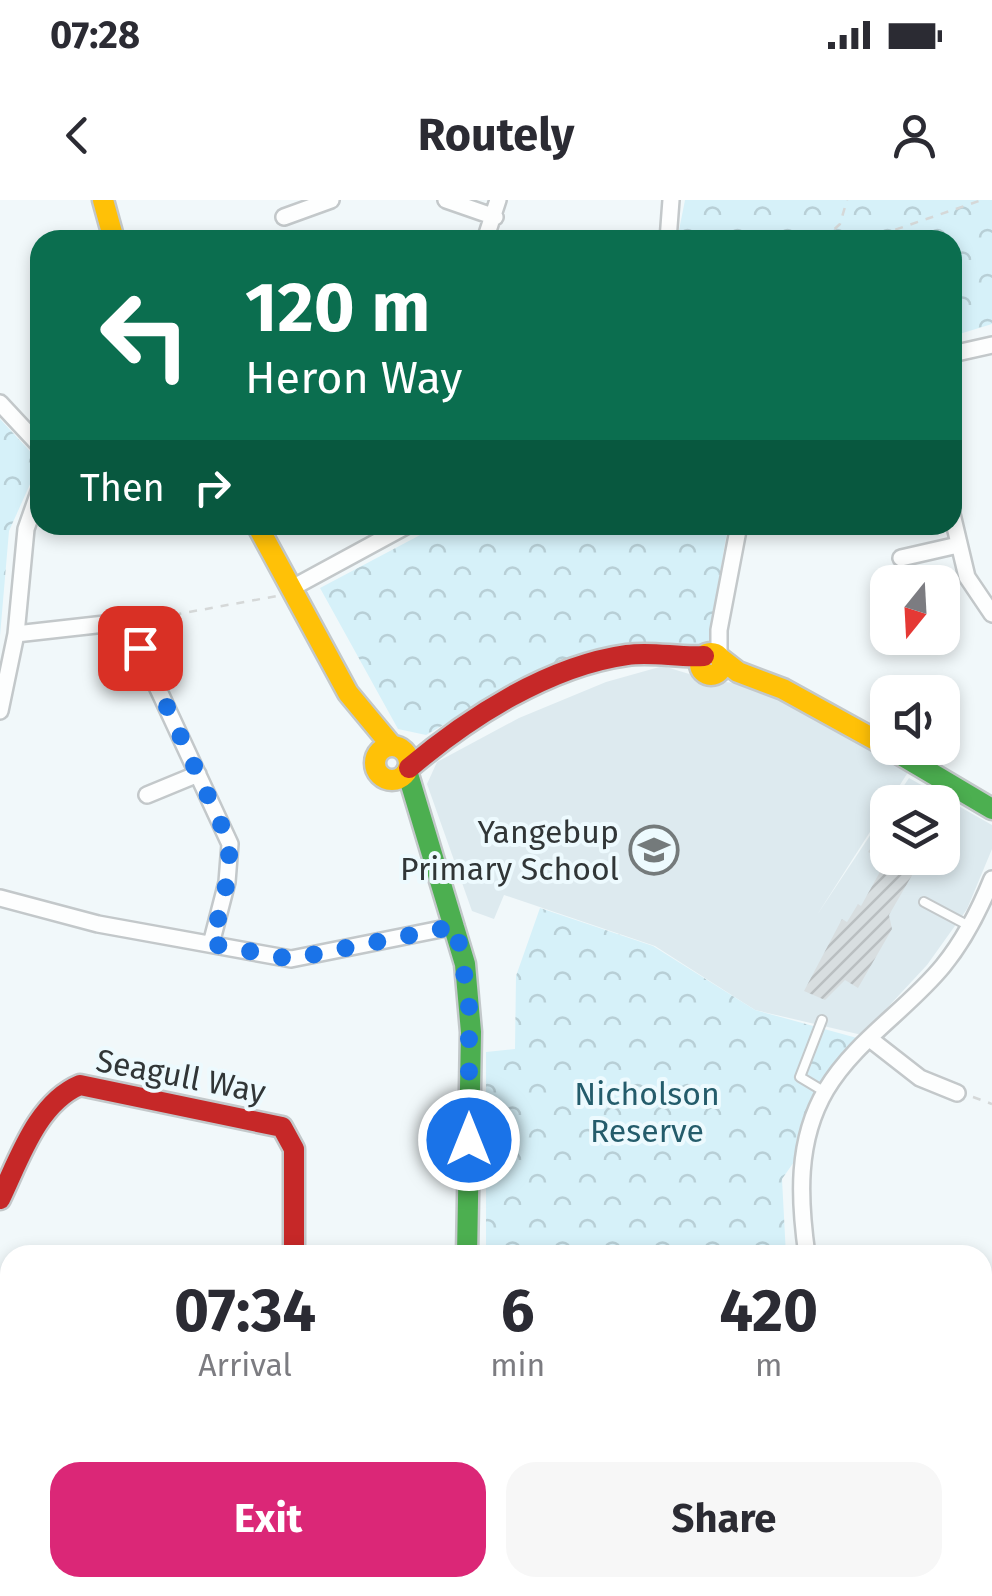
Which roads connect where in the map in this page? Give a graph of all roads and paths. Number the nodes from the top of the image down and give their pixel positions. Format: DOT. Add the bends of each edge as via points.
graph roads {
  1 [pos="103,200"];
  2 [pos="331,200"];
  3 [pos="446,200"];
  4 [pos="670,200"];
  5 [pos="847,200"];
  6 [pos="982,200"];
  7 [pos="497,208"];
  8 [pos="284,216"];
  9 [pos="111,230"];
  10 [pos="668,230"];
  11 [pos="834,230"];
  12 [pos="894,230"];
  13 [pos="992,346"];
  14 [pos="962,352"];
  15 [pos="0,404"];
  16 [pos="30,436"];
  17 [pos="30,518"];
  18 [pos="263,535"];
  19 [pos="390,535"];
  20 [pos="738,535"];
  21 [pos="956,535"];
  22 [pos="958,546"];
  23 [pos="901,558"];
  24 [pos="292,588"];
  25 [pos="992,614"];
  26 [pos="16,634"];
  27 [pos="134,637"];
  28 [pos="711,662"];
  29 [pos="0,711"];
  30 [pos="870,737"];
  31 [pos="396,762"];
  32 [pos="918,765"];
  33 [pos="198,774"];
  34 [pos="146,794"];
  35 [pos="992,809"];
  36 [pos="992,879"];
  37 [pos="0,898"];
  38 [pos="924,902"];
  39 [pos="456,926"];
  40 [pos="970,927"];
  41 [pos="212,944"];
  42 [pos="822,1020"];
  43 [pos="870,1039"];
  44 [pos="825,1092"];
  45 [pos="956,1093"];
  46 [pos="992,1104"];
  47 [pos="0,1198"];
  48 [pos="294,1245"];
  49 [pos="467,1245"];
  50 [pos="806,1245"];
  1 -- 9 [label="street"];
  2 -- 8 [label="street"];
  3 -- 7 [label="street"];
  4 -- 10 [label="street"];
  5 -- 11 [label="path"];
  6 -- 12 [label="path"];
  13 -- 14 [label="street"];
  15 -- 16 [label="street"];
  17 -- 26 [label="street"];
  18 -- 24 [label="street"];
  19 -- 24 [label="street"];
  20 -- 28 [label="street"];
  21 -- 22 [label="street"];
  22 -- 23 [label="street"];
  22 -- 25 [label="street" via="966,577"];
  24 -- 27 [label="path" via="274,598 151,618"];
  24 -- 31 [label="street" via="348,692"];
  26 -- 27 [label="street" via="105,624"];
  26 -- 29 [label="street"];
  27 -- 33 [label="street"];
  28 -- 30 [label="street" via="783,689"];
  28 -- 31 [label="street" via="613,658 513,700"];
  31 -- 39 [label="street"];
  32 -- 35 [label="street"];
  33 -- 34 [label="street"];
  33 -- 41 [label="street" via="230,844"];
  36 -- 40 [label="street"];
  37 -- 41 [label="street"];
  38 -- 40 [label="lane"];
  39 -- 41 [label="street" via="291,959"];
  39 -- 49 [label="street" via="471,1032"];
  40 -- 43 [label="street" via="942,968"];
  42 -- 44 [label="lane" via="800,1077"];
  43 -- 44 [label="street"];
  43 -- 45 [label="street" via="920,1078"];
  44 -- 50 [label="street" via="809,1131 800,1185"];
  45 -- 46 [label="path"];
  47 -- 48 [label="street, Seagull Way" via="53,1100 80,1085 282,1127 294,1149"];
}
